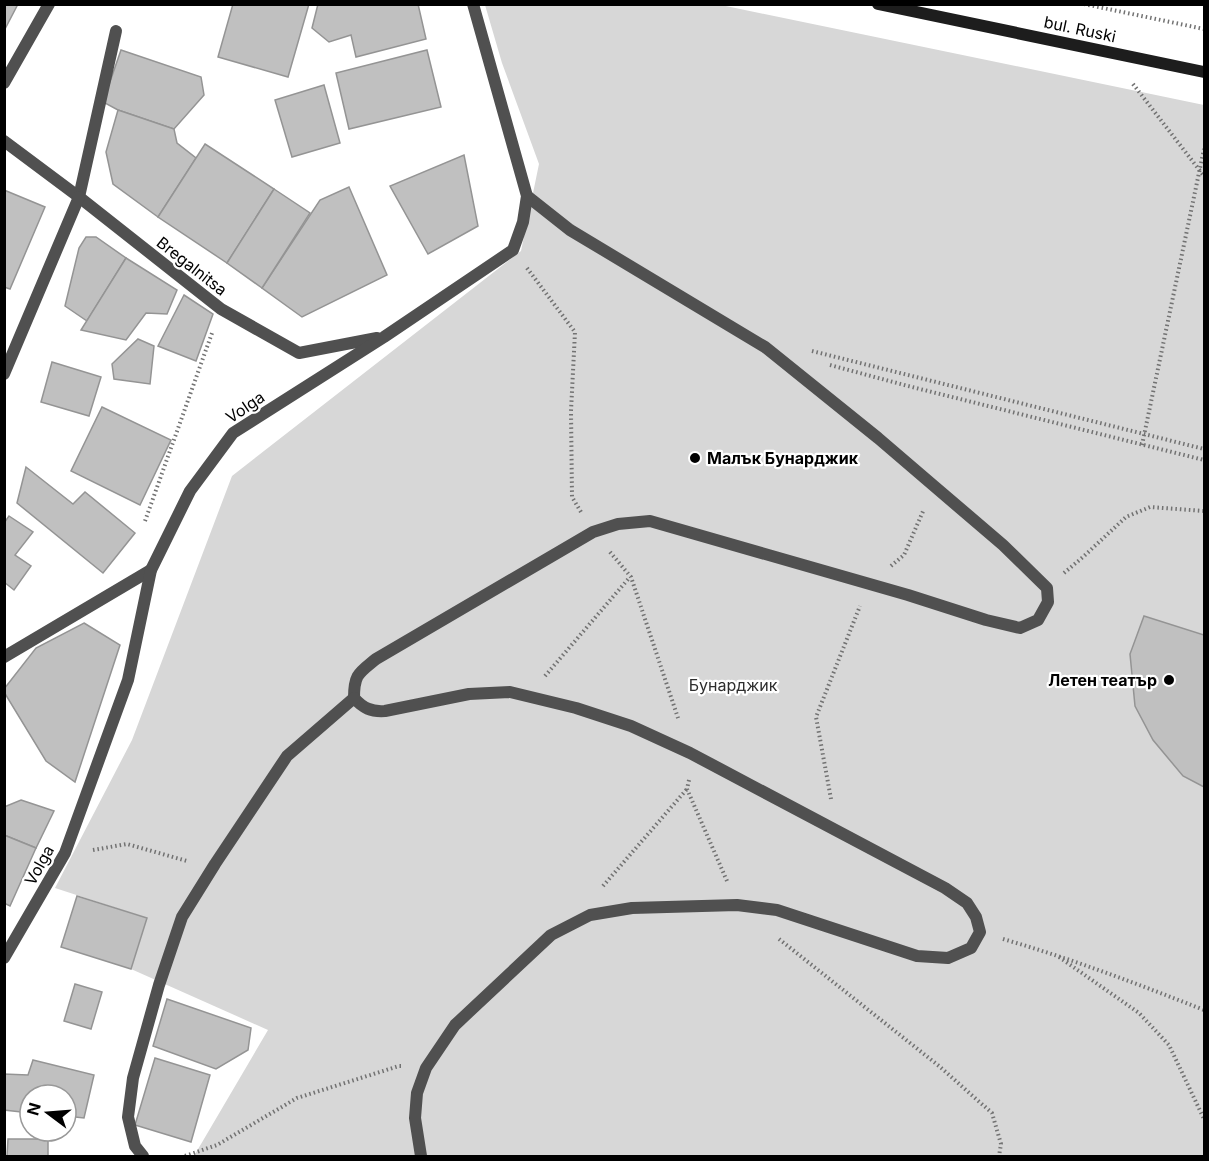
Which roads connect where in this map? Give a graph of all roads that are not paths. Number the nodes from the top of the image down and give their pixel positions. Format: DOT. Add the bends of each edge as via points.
graph roads {
  1 [pos="49,4"];
  2 [pos="473,4"];
  3 [pos="878,4"];
  4 [pos="116,31"];
  5 [pos="1204,72"];
  6 [pos="4,83"];
  7 [pos="4,141"];
  8 [pos="526,196"];
  9 [pos="79,197"];
  10 [pos="384,337"];
  11 [pos="4,374"];
  12 [pos="151,570"];
  13 [pos="4,657"];
  14 [pos="354,698"];
  15 [pos="4,958"];
  16 [pos="143,1156"];
  17 [pos="421,1156"];
  1 -- 6 [label="street"];
  2 -- 8 [label="street"];
  3 -- 5 [label="main road, bul. Ruski"];
  4 -- 9 [label="street"];
  7 -- 9 [label="street, Bregalnitsa"];
  8 -- 10 [label="street, Volga" via="523,222 513,250"];
  8 -- 14 [label="street" via="570,230 765,347 1003,544 1047,588 1048,602 1038,620 1020,628 650,520 618,524 593,532 376,659 358,674"];
  9 -- 10 [label="street, Bregalnitsa" via="221,309 299,352"];
  9 -- 11 [label="street"];
  10 -- 12 [label="street, Volga" via="233,433 190,491"];
  12 -- 13 [label="street"];
  12 -- 15 [label="street, Volga" via="128,680 65,853"];
  14 -- 16 [label="street" via="287,756 182,917 133,1078 128,1117 135,1146"];
  14 -- 17 [label="street" via="367,709 385,711 470,694 510,692 631,726 690,753 945,888 967,903 980,932 971,948 948,958 917,956 777,910 737,905 632,908 590,915 551,935 455,1025 426,1068 417,1093 415,1118"];
}
